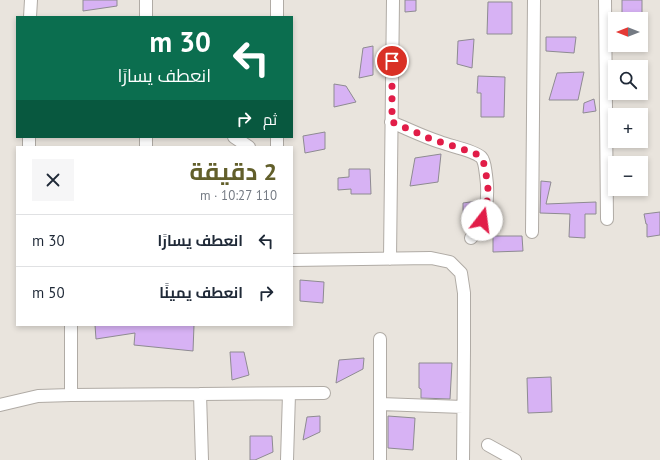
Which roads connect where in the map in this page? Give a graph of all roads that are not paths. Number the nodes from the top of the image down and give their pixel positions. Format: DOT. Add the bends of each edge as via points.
graph roads {
  1 [pos="30,0"];
  2 [pos="146,0"];
  3 [pos="277,0"];
  4 [pos="393,0"];
  5 [pos="534,0"];
  6 [pos="605,0"];
  7 [pos="30,16"];
  8 [pos="146,16"];
  9 [pos="277,16"];
  10 [pos="392,122"];
  11 [pos="236,138"];
  12 [pos="248,146"];
  13 [pos="607,219"];
  14 [pos="532,232"];
  15 [pos="471,238"];
  16 [pos="390,259"];
  17 [pos="293,260"];
  18 [pos="71,326"];
  19 [pos="380,339"];
  20 [pos="324,393"];
  21 [pos="200,394"];
  22 [pos="288,394"];
  23 [pos="70,395"];
  24 [pos="380,404"];
  25 [pos="0,405"];
  26 [pos="463,407"];
  27 [pos="488,445"];
  28 [pos="202,460"];
  29 [pos="287,460"];
  30 [pos="380,460"];
  31 [pos="463,460"];
  32 [pos="515,460"];
  1 -- 7 [label="street"];
  2 -- 8 [label="street"];
  3 -- 9 [label="street"];
  4 -- 10 [label="street"];
  5 -- 14 [label="street"];
  6 -- 13 [label="street"];
  10 -- 15 [label="street" via="431,139 475,153 481,158 485,166 487,201 477,232"];
  10 -- 16 [label="street"];
  11 -- 12 [label="street"];
  16 -- 17 [label="street"];
  16 -- 26 [label="street" via="431,258 450,262 461,273 464,293"];
  18 -- 23 [label="street"];
  19 -- 24 [label="street"];
  20 -- 22 [label="street"];
  21 -- 22 [label="street"];
  21 -- 23 [label="street"];
  21 -- 28 [label="street"];
  22 -- 29 [label="street"];
  23 -- 25 [label="street" via="38,396"];
  24 -- 26 [label="street"];
  24 -- 30 [label="street"];
  26 -- 31 [label="street"];
  27 -- 32 [label="street"];
}
